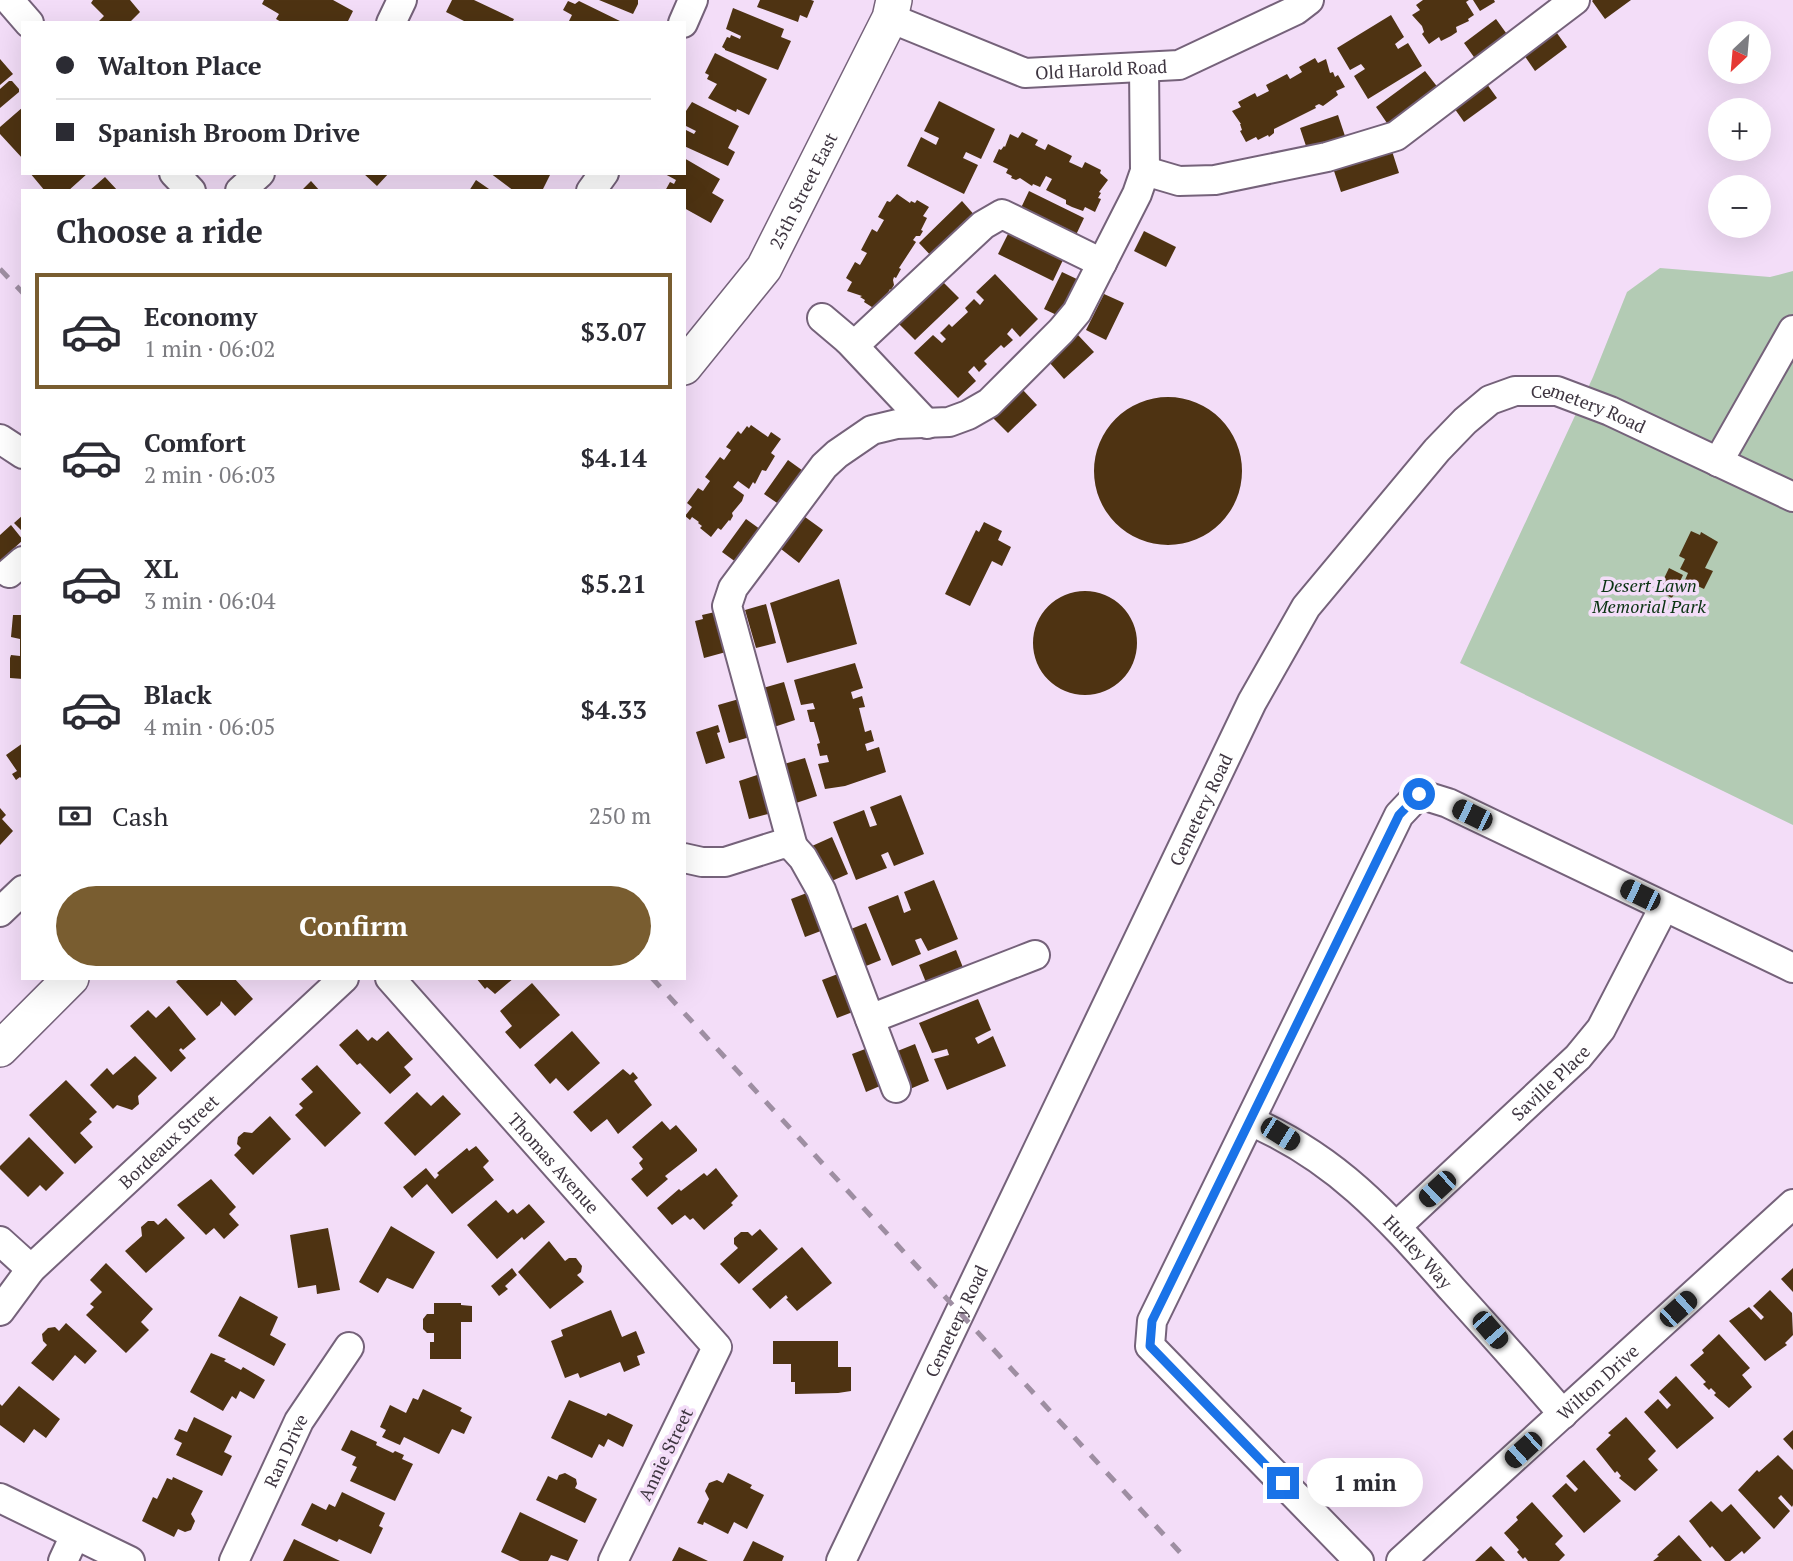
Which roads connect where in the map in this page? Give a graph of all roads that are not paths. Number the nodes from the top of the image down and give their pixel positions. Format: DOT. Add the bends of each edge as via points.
graph roads {
  1 [pos="402,0"];
  2 [pos="693,0"];
  3 [pos="1309,0"];
  4 [pos="1575,0"];
  5 [pos="892,9"];
  6 [pos="392,21"];
  7 [pos="684,21"];
  8 [pos="1144,67"];
  9 [pos="1145,171"];
  10 [pos="176,175"];
  11 [pos="258,175"];
  12 [pos="189,189"];
  13 [pos="242,189"];
  14 [pos="1102,263"];
  15 [pos="822,318"];
  16 [pos="1793,330"];
  17 [pos="848,340"];
  18 [pos="686,365"];
  19 [pos="927,424"];
  20 [pos="0,439"];
  21 [pos="21,453"];
  22 [pos="1718,462"];
  23 [pos="1793,497"];
  24 [pos="793,847"];
  25 [pos="686,858"];
  26 [pos="1664,907"];
  27 [pos="1035,954"];
  28 [pos="1793,968"];
  29 [pos="69,980"];
  30 [pos="342,980"];
  31 [pos="392,980"];
  32 [pos="870,1019"];
  33 [pos="0,1049"];
  34 [pos="896,1088"];
  35 [pos="1250,1121"];
  36 [pos="1793,1204"];
  37 [pos="1397,1226"];
  38 [pos="0,1241"];
  39 [pos="31,1269"];
  40 [pos="0,1311"];
  41 [pos="349,1347"];
  42 [pos="716,1347"];
  43 [pos="1563,1414"];
  44 [pos="0,1498"];
  45 [pos="75,1535"];
  46 [pos="63,1561"];
  47 [pos="130,1561"];
  48 [pos="234,1561"];
  49 [pos="613,1561"];
  50 [pos="841,1561"];
  51 [pos="1359,1561"];
  52 [pos="1401,1561"];
  1 -- 6 [label="street"];
  2 -- 7 [label="street"];
  3 -- 8 [label="street, Old Harold Road" via="1179,65"];
  4 -- 9 [label="street" via="1396,136 1327,157 1215,180 1179,181"];
  5 -- 8 [label="street, Old Harold Road" via="1025,72"];
  5 -- 18 [label="main road, 25th Street East" via="764,268"];
  8 -- 9 [label="street"];
  9 -- 14 [label="street"];
  10 -- 12 [label="street"];
  11 -- 13 [label="street"];
  14 -- 17 [label="street" via="1002,214 983,225 860,341"];
  14 -- 19 [label="street" via="1077,312 989,403 958,419"];
  15 -- 17 [label="street"];
  16 -- 22 [label="street"];
  17 -- 19 [label="street"];
  19 -- 24 [label="street" via="872,430 837,454 729,598 727,606"];
  20 -- 21 [label="street"];
  22 -- 23 [label="street, Cemetery Road"];
  22 -- 50 [label="street, Cemetery Road" via="1557,391 1515,391 1490,400 1465,421 1306,607 1252,702"];
  24 -- 25 [label="street" via="779,844 725,862"];
  24 -- 32 [label="street" via="821,890"];
  26 -- 28 [label="street"];
  26 -- 35 [label="street" via="1448,803 1419,794 1399,815"];
  26 -- 37 [label="street, Saville Place" via="1594,1038"];
  27 -- 32 [label="street"];
  29 -- 33 [label="main road"];
  30 -- 39 [label="street, Bordeaux Street"];
  31 -- 42 [label="street, Thomas Avenue"];
  32 -- 34 [label="street"];
  35 -- 37 [label="street, Hurley Way" via="1329,1164"];
  35 -- 51 [label="street" via="1152,1321 1150,1346"];
  36 -- 43 [label="street, Wilton Drive"];
  37 -- 43 [label="street, Hurley Way"];
  38 -- 39 [label="street"];
  39 -- 40 [label="street, Bordeaux Street"];
  41 -- 48 [label="street, Ran Drive" via="299,1421"];
  42 -- 49 [label="street, Annie Street"];
  43 -- 52 [label="street, Wilton Drive"];
  44 -- 45 [label="street"];
  45 -- 46 [label="street"];
  45 -- 47 [label="street"];
}
